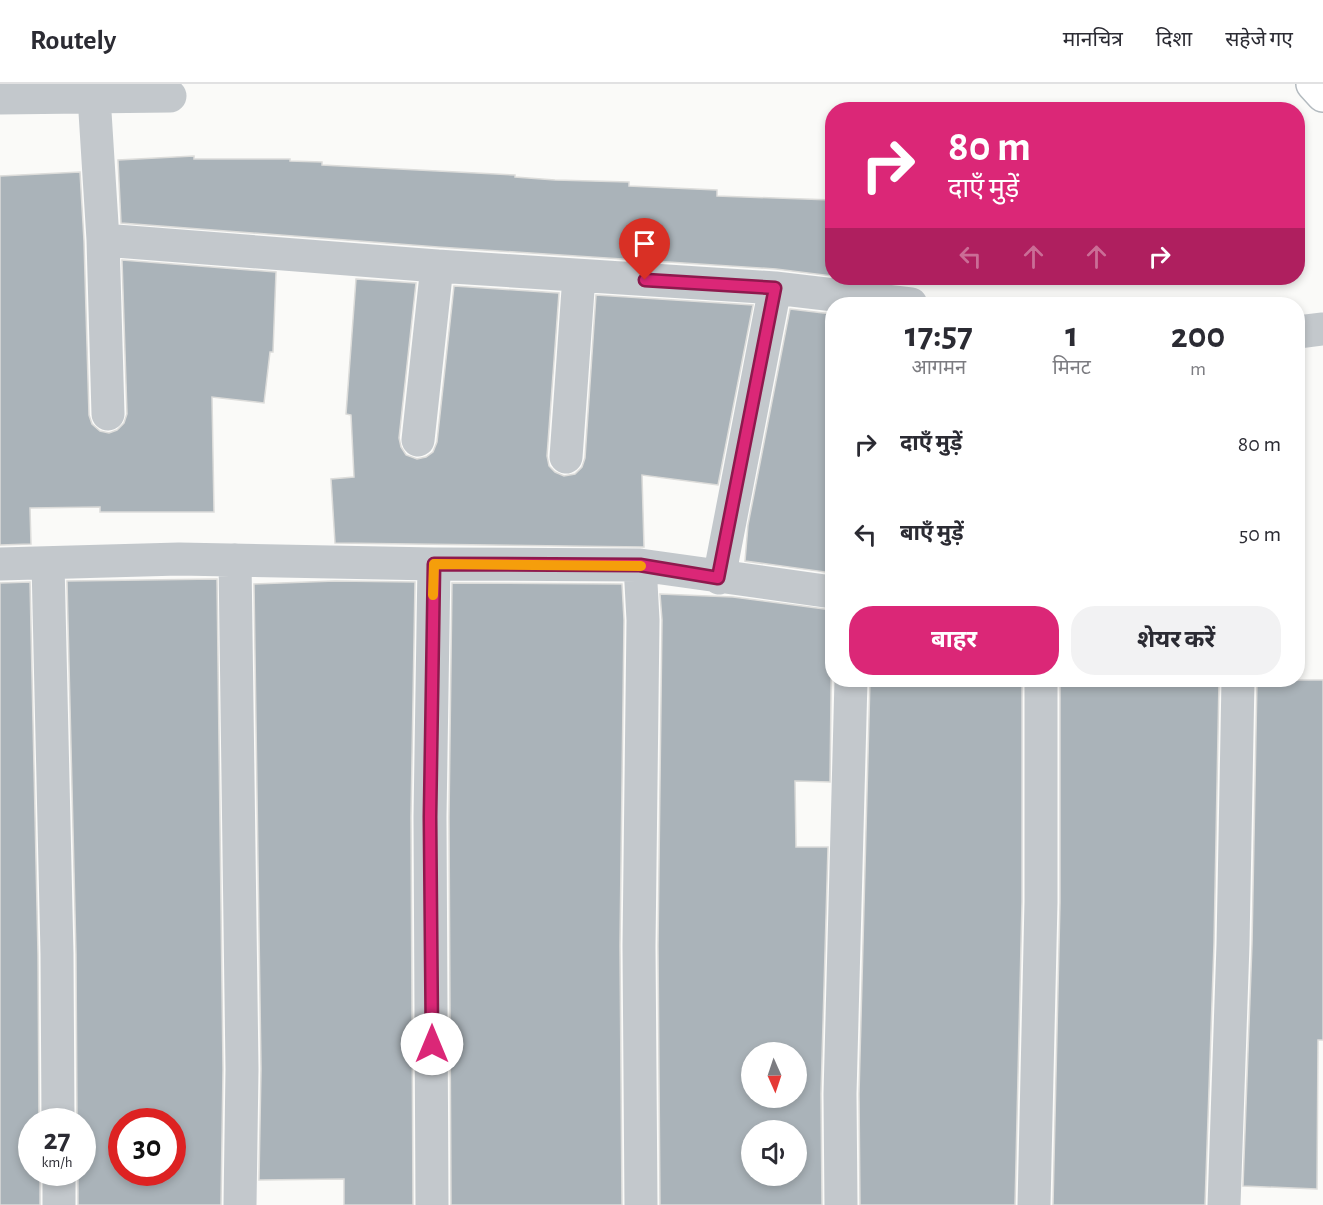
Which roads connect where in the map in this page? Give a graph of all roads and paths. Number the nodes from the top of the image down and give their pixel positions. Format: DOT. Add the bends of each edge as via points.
graph roads {
  1 [pos="1313,84"];
  2 [pos="1323,95"];
  3 [pos="94,96"];
  4 [pos="170,96"];
  5 [pos="0,98"];
  6 [pos="103,240"];
  7 [pos="437,266"];
  8 [pos="579,276"];
  9 [pos="775,288"];
  10 [pos="852,297"];
  11 [pos="1323,329"];
  12 [pos="1305,331"];
  13 [pos="108,414"];
  14 [pos="418,440"];
  15 [pos="566,458"];
  16 [pos="235,560"];
  17 [pos="48,562"];
  18 [pos="0,564"];
  19 [pos="434,564"];
  20 [pos="640,565"];
  21 [pos="718,578"];
  22 [pos="825,591"];
  23 [pos="852,687"];
  24 [pos="1041,687"];
  25 [pos="1238,687"];
  26 [pos="58,1108"];
  27 [pos="59,1186"];
  28 [pos="59,1205"];
  29 [pos="240,1205"];
  30 [pos="432,1205"];
  31 [pos="641,1205"];
  32 [pos="841,1205"];
  33 [pos="1034,1205"];
  34 [pos="1224,1205"];
  1 -- 2 [label="main road"];
  3 -- 4 [label="street"];
  3 -- 5 [label="street"];
  3 -- 6 [label="street"];
  6 -- 7 [label="street"];
  6 -- 13 [label="street"];
  7 -- 8 [label="street"];
  7 -- 14 [label="street"];
  8 -- 9 [label="street"];
  8 -- 15 [label="street"];
  9 -- 10 [label="street"];
  9 -- 21 [label="street"];
  11 -- 12 [label="street"];
  16 -- 17 [label="street"];
  16 -- 19 [label="street"];
  16 -- 29 [label="street" via="242,1069"];
  17 -- 18 [label="street"];
  17 -- 26 [label="street"];
  19 -- 20 [label="street"];
  19 -- 30 [label="street" via="430,817"];
  20 -- 21 [label="street"];
  20 -- 31 [label="street"];
  21 -- 22 [label="street"];
  23 -- 32 [label="street" via="840,1094"];
  24 -- 33 [label="street"];
  25 -- 34 [label="street"];
  27 -- 28 [label="street"];
}
